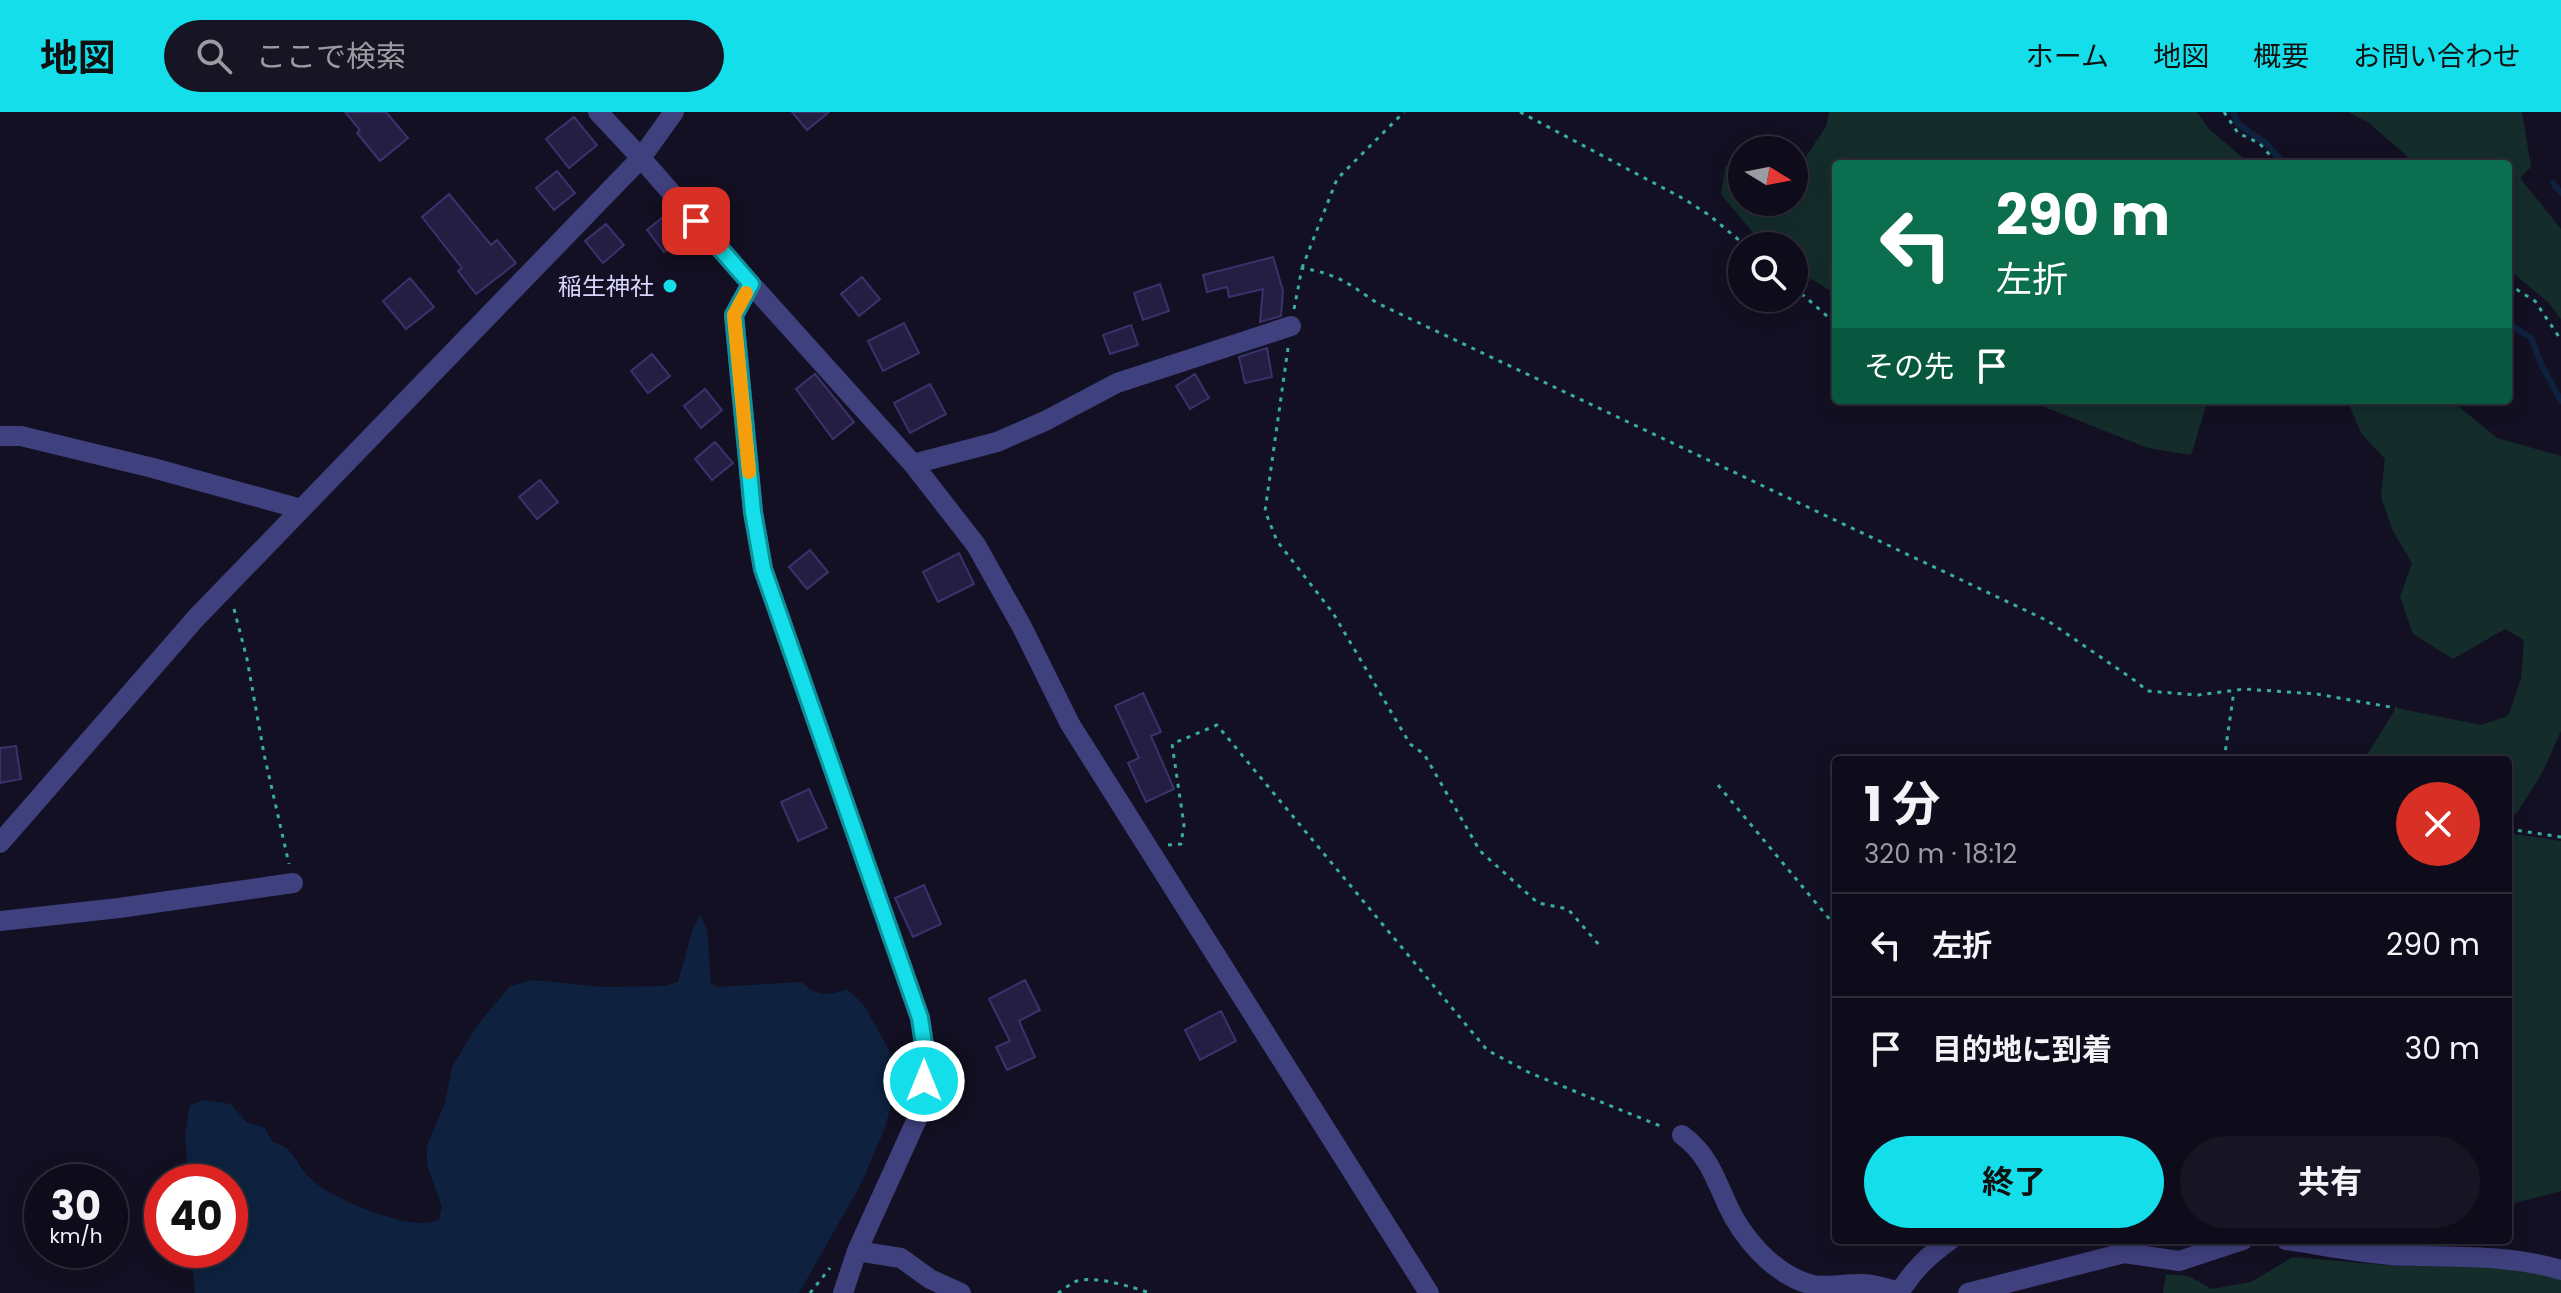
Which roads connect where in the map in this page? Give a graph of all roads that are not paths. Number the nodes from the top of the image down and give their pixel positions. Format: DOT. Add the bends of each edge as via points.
graph roads {
  1 [pos="598,112"];
  2 [pos="674,112"];
  3 [pos="641,158"];
  4 [pos="751,284"];
  5 [pos="1291,326"];
  6 [pos="0,436"];
  7 [pos="913,464"];
  8 [pos="301,509"];
  9 [pos="0,843"];
  10 [pos="293,883"];
  11 [pos="0,921"];
  12 [pos="1682,1135"];
  13 [pos="1944,1244"];
  14 [pos="2231,1244"];
  15 [pos="2313,1244"];
  16 [pos="857,1251"];
  17 [pos="2561,1270"];
  18 [pos="1812,1289"];
  19 [pos="843,1293"];
  20 [pos="961,1293"];
  21 [pos="1429,1293"];
  22 [pos="1900,1293"];
  23 [pos="1968,1293"];
  1 -- 3 [label="street"];
  2 -- 3 [label="street"];
  3 -- 4 [label="street"];
  3 -- 8 [label="street"];
  4 -- 7 [label="street"];
  4 -- 16 [label="street" via="734,315 763,569 920,1018 925,1051 917,1119"];
  5 -- 7 [label="street" via="1117,383 997,442"];
  6 -- 8 [label="street" via="21,436 153,468"];
  7 -- 21 [label="street" via="976,545 1070,724"];
  8 -- 9 [label="street" via="196,618"];
  10 -- 11 [label="street"];
  12 -- 18 [label="street" via="1697,1146 1758,1251"];
  13 -- 22 [label="street" via="1912,1272"];
  14 -- 23 [label="street" via="2179,1261 2124,1253"];
  15 -- 17 [label="street" via="2389,1255 2493,1258"];
  16 -- 19 [label="street"];
  16 -- 20 [label="street" via="901,1258"];
  18 -- 22 [label="street" via="1867,1284"];
}
